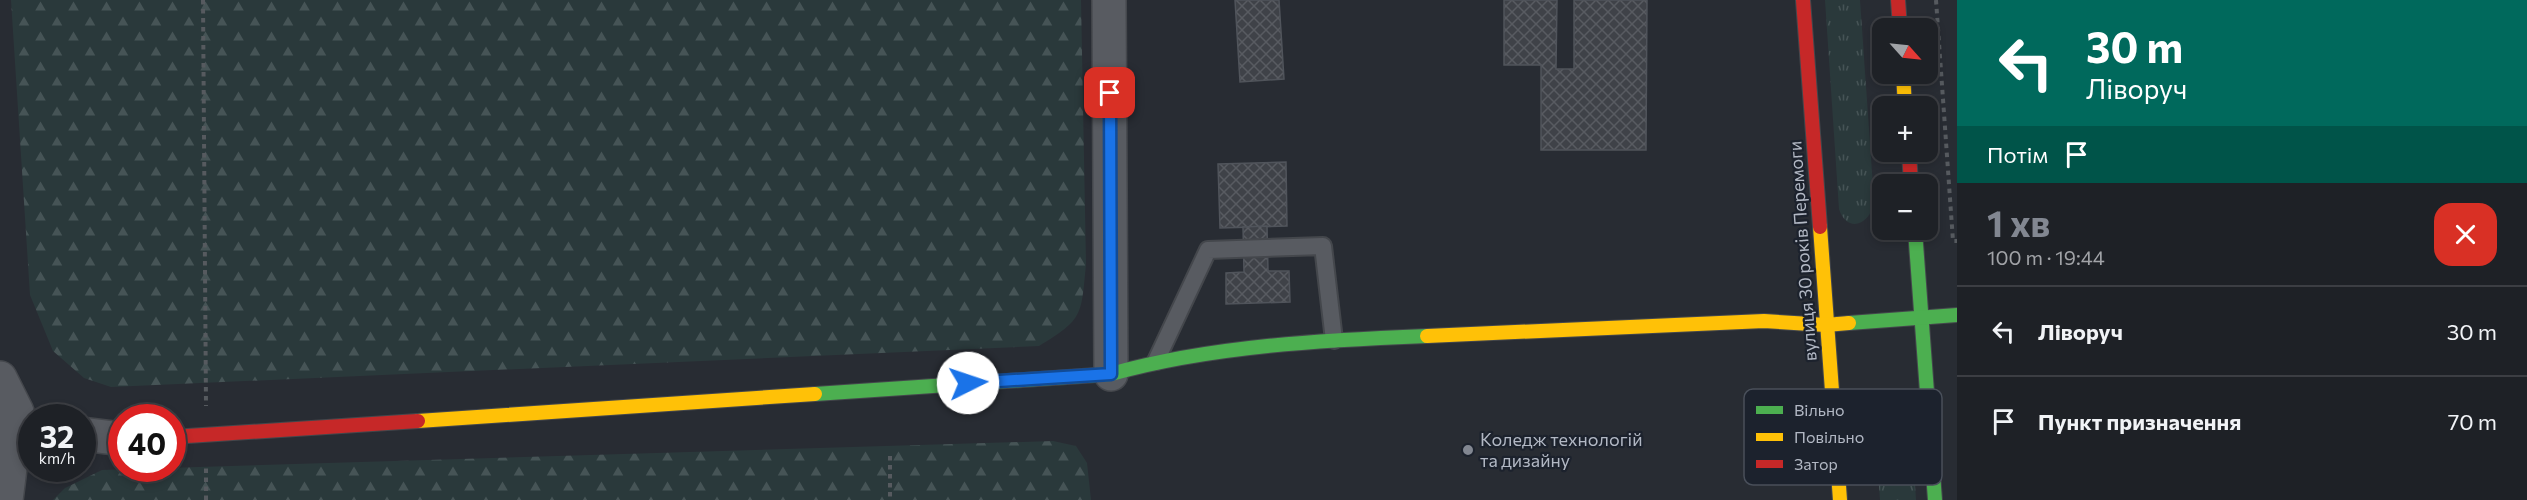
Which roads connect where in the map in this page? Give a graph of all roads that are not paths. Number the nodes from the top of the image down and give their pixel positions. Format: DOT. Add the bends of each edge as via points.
graph roads {
  1 [pos="1109,0"];
  2 [pos="1803,0"];
  3 [pos="1898,0"];
  4 [pos="1899,18"];
  5 [pos="1916,240"];
  6 [pos="1957,315"];
  7 [pos="1921,318"];
  8 [pos="1826,325"];
  9 [pos="1334,340"];
  10 [pos="1156,361"];
  11 [pos="1111,374"];
  12 [pos="0,378"];
  13 [pos="1831,389"];
  14 [pos="1926,389"];
  15 [pos="16,415"];
  16 [pos="186,436"];
  17 [pos="1839,485"];
  18 [pos="1934,485"];
  19 [pos="6,500"];
  20 [pos="1840,500"];
  21 [pos="1935,500"];
  1 -- 11 [label="street"];
  2 -- 8 [label="street, вулиця 30 років Перемоги"];
  3 -- 4 [label="street"];
  5 -- 7 [label="street"];
  6 -- 7 [label="street"];
  7 -- 8 [label="street"];
  7 -- 14 [label="street"];
  8 -- 9 [label="street" via="1764,321"];
  8 -- 13 [label="street, вулиця 30 років Перемоги"];
  9 -- 10 [label="street"];
  9 -- 10 [label="lane" via="1323,246 1208,250"];
  10 -- 11 [label="street"];
  11 -- 16 [label="street"];
  12 -- 15 [label="street"];
  15 -- 19 [label="street"];
  17 -- 20 [label="street, вулиця 30 років Перемоги"];
  18 -- 21 [label="street"];
}
